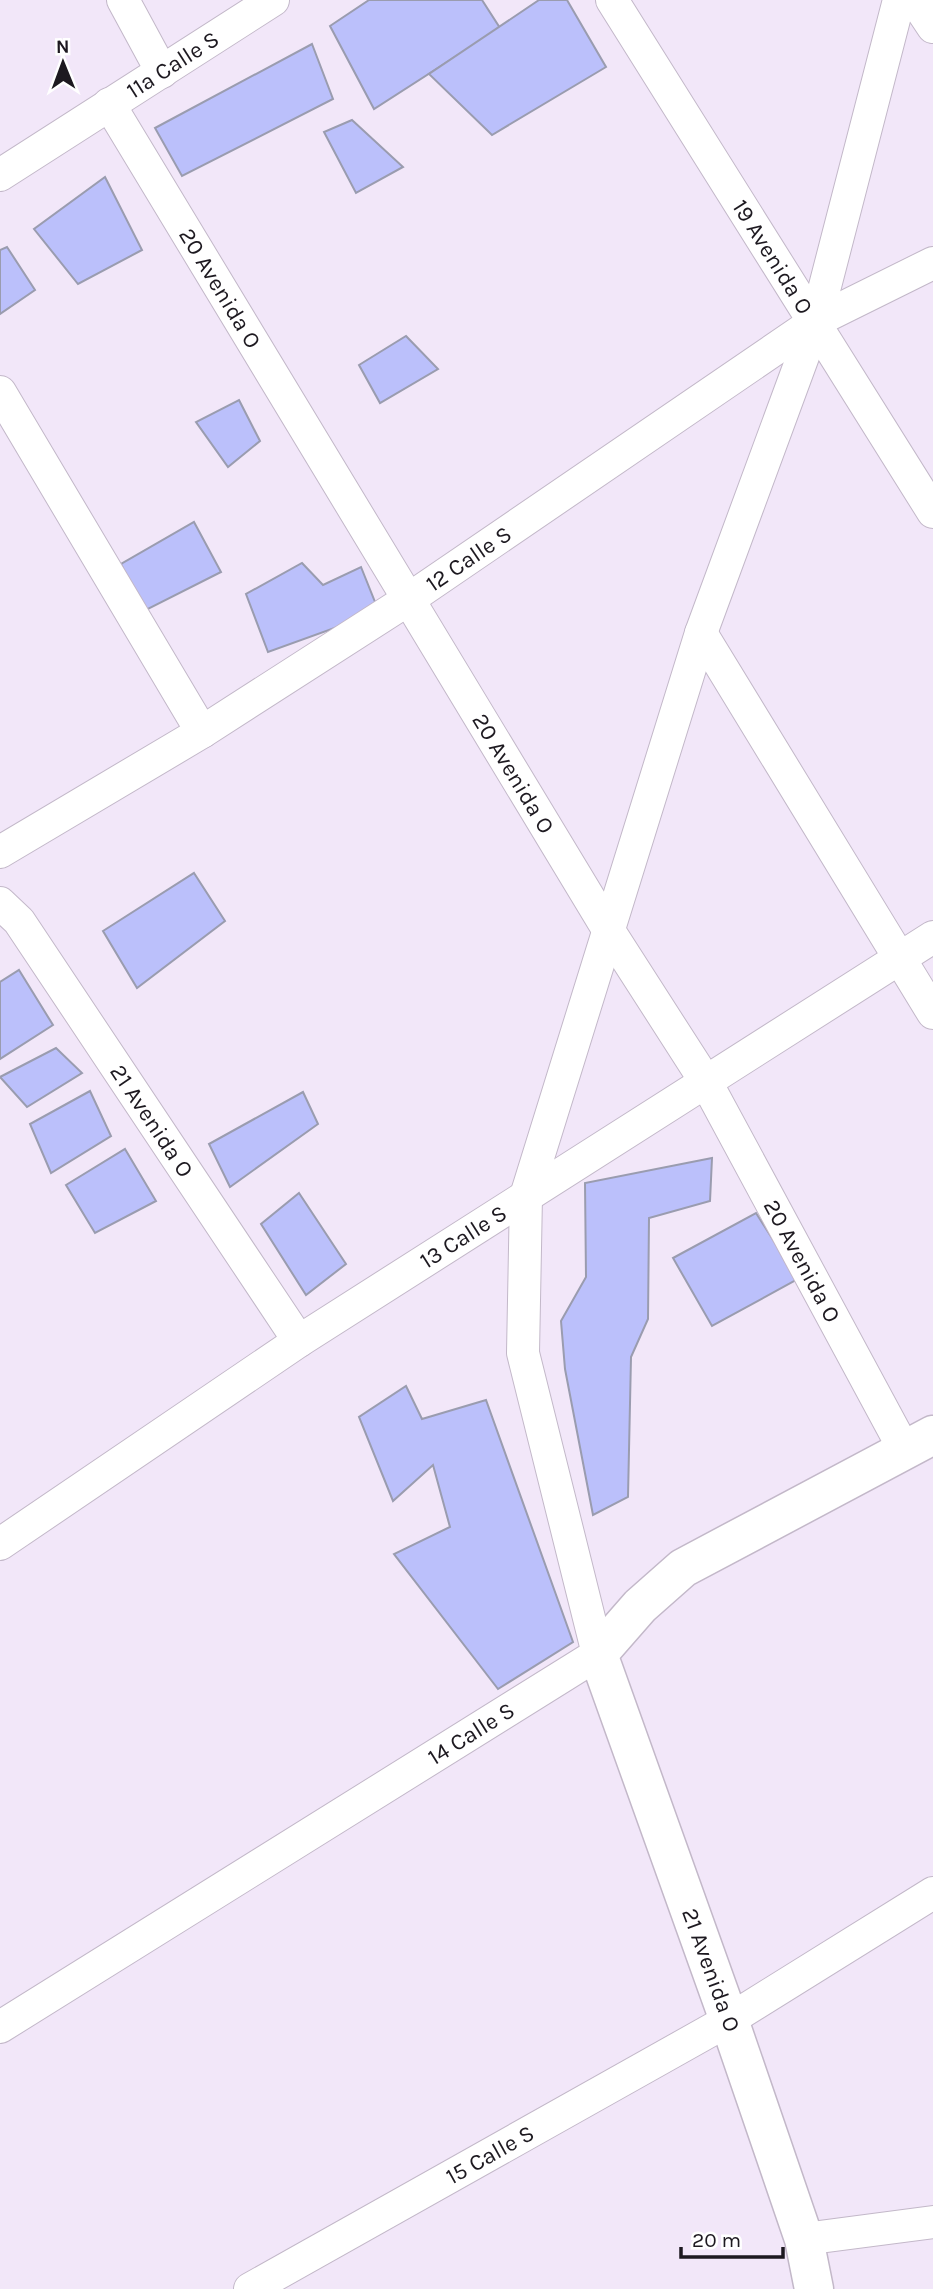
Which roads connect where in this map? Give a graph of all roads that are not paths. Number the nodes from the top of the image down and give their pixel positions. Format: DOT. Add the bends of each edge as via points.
graph roads {
  1 [pos="123,0"];
  2 [pos="273,0"];
  3 [pos="612,0"];
  4 [pos="899,0"];
  5 [pos="915,0"];
  6 [pos="933,27"];
  7 [pos="162,72"];
  8 [pos="109,104"];
  9 [pos="0,175"];
  10 [pos="933,262"];
  11 [pos="816,321"];
  12 [pos="0,393"];
  13 [pos="933,512"];
  14 [pos="409,599"];
  15 [pos="701,633"];
  16 [pos="202,732"];
  17 [pos="0,852"];
  18 [pos="0,904"];
  19 [pos="609,931"];
  20 [pos="933,937"];
  21 [pos="899,959"];
  22 [pos="933,1013"];
  23 [pos="706,1082"];
  24 [pos="526,1196"];
  25 [pos="299,1341"];
  26 [pos="919,1443"];
  27 [pos="0,1544"];
  28 [pos="598,1654"];
  29 [pos="932,1896"];
  30 [pos="729,2020"];
  31 [pos="0,2027"];
  32 [pos="933,2222"];
  33 [pos="804,2239"];
  34 [pos="250,2289"];
  35 [pos="814,2289"];
  1 -- 7 [label="street"];
  2 -- 7 [label="street, 11a Calle S"];
  3 -- 11 [label="street, 19 Avenida O"];
  4 -- 11 [label="street"];
  5 -- 6 [label="street"];
  7 -- 8 [label="street, 11a Calle S"];
  8 -- 9 [label="street, 11a Calle S"];
  8 -- 14 [label="street, 20 Avenida O"];
  10 -- 11 [label="street, 12 Calle S"];
  11 -- 13 [label="street, 19 Avenida O"];
  11 -- 14 [label="street, 12 Calle S"];
  11 -- 15 [label="street"];
  12 -- 16 [label="street"];
  14 -- 16 [label="street, 12 Calle S"];
  14 -- 19 [label="street, 20 Avenida O"];
  15 -- 19 [label="street"];
  15 -- 21 [label="street"];
  16 -- 17 [label="street, 12 Calle S"];
  18 -- 25 [label="street, 21 Avenida O" via="19,921"];
  19 -- 23 [label="street, 20 Avenida O"];
  19 -- 24 [label="street"];
  20 -- 21 [label="street, 13 Calle S"];
  21 -- 22 [label="street"];
  21 -- 23 [label="street, 13 Calle S"];
  23 -- 24 [label="street, 13 Calle S"];
  23 -- 26 [label="street, 20 Avenida O"];
  24 -- 25 [label="street, 13 Calle S"];
  24 -- 28 [label="street" via="523,1353"];
  25 -- 27 [label="street, 13 Calle S"];
  26 -- 28 [label="street, 14 Calle S" via="683,1568 639,1606"];
  28 -- 30 [label="street, 21 Avenida O"];
  28 -- 31 [label="street, 14 Calle S"];
  29 -- 30 [label="street, 15 Calle S"];
  30 -- 33 [label="street, 21 Avenida O"];
  30 -- 34 [label="street, 15 Calle S"];
  32 -- 33 [label="street"];
  33 -- 35 [label="street, 21 Avenida O"];
}
